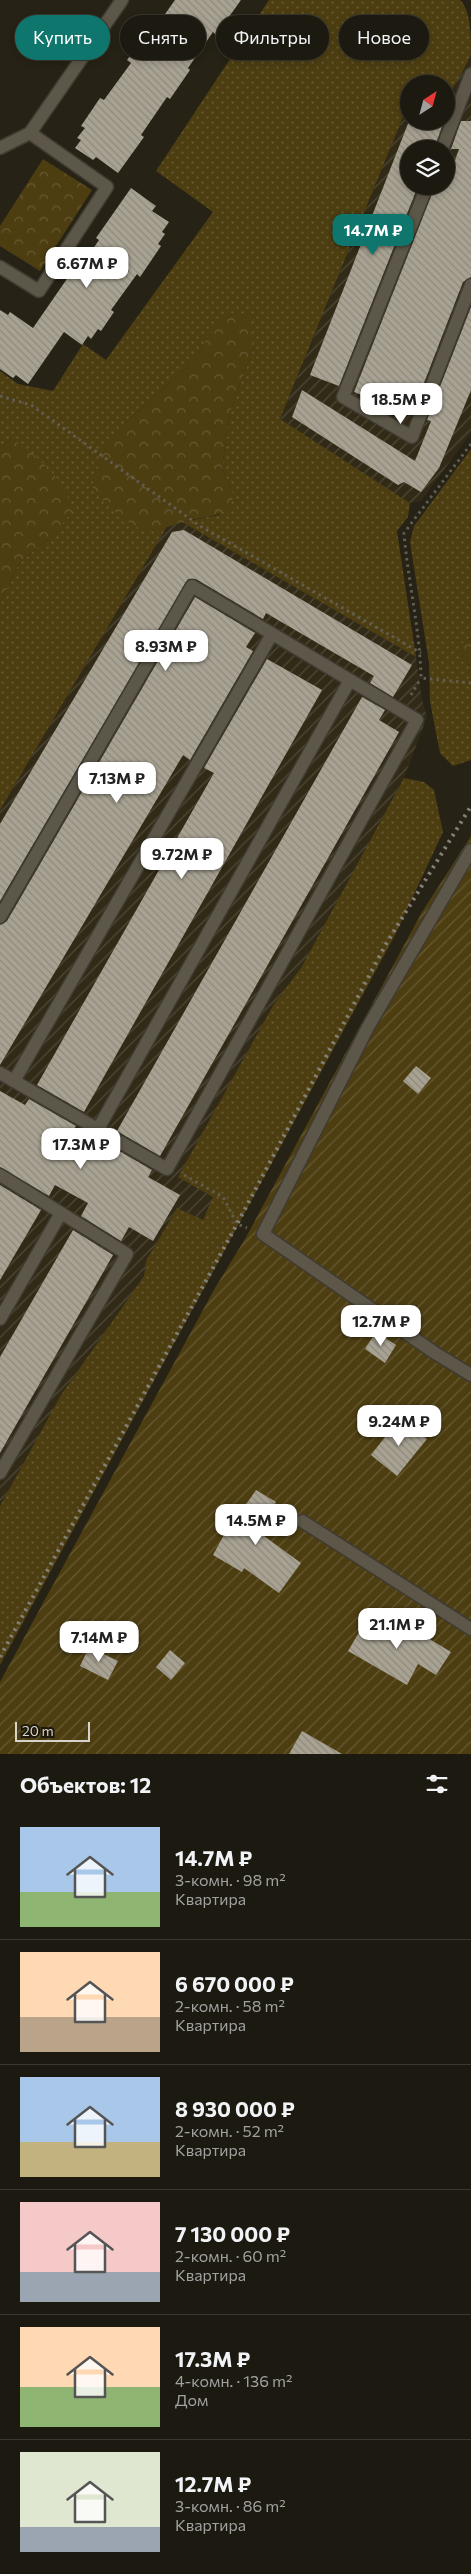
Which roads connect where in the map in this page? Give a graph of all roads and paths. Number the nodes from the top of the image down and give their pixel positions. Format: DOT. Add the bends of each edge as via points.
graph roads {
  1 [pos="122,0"];
  2 [pos="471,74"];
  3 [pos="30,133"];
  4 [pos="445,140"];
  5 [pos="0,148"];
  6 [pos="423,195"];
  7 [pos="0,267"];
  8 [pos="471,285"];
  9 [pos="0,396"];
  10 [pos="471,444"];
  11 [pos="272,634"];
  12 [pos="421,654"];
  13 [pos="350,680"];
  14 [pos="471,683"];
  15 [pos="471,850"];
  16 [pos="0,917"];
  17 [pos="0,1073"];
  18 [pos="14,1081"];
  19 [pos="98,1129"];
  20 [pos="167,1169"];
  21 [pos="0,1175"];
  22 [pos="61,1213"];
  23 [pos="263,1234"];
  24 [pos="0,1319"];
  25 [pos="471,1375"];
  26 [pos="0,1473"];
  27 [pos="302,1521"];
  28 [pos="471,1629"];
  1 -- 3 [label="lane"];
  2 -- 4 [label="lane"];
  3 -- 5 [label="lane"];
  3 -- 7 [label="lane" via="107,187 38,291"];
  6 -- 8 [label="lane" via="344,397 412,438"];
  9 -- 12 [label="path" via="31,405 200,526"];
  10 -- 12 [label="path" via="404,533"];
  11 -- 13 [label="lane"];
  11 -- 16 [label="lane" via="192,586"];
  11 -- 18 [label="lane"];
  12 -- 14 [label="path" via="421,678"];
  13 -- 19 [label="lane"];
  13 -- 20 [label="lane" via="418,720"];
  15 -- 23 [label="lane" via="368,1027"];
  17 -- 18 [label="lane"];
  18 -- 19 [label="lane"];
  19 -- 20 [label="lane"];
  20 -- 23 [label="path" via="191,1178 223,1197 237,1224"];
  21 -- 22 [label="lane"];
  22 -- 24 [label="lane"];
  22 -- 26 [label="lane" via="127,1254"];
  23 -- 25 [label="lane"];
  27 -- 28 [label="lane"];
}
